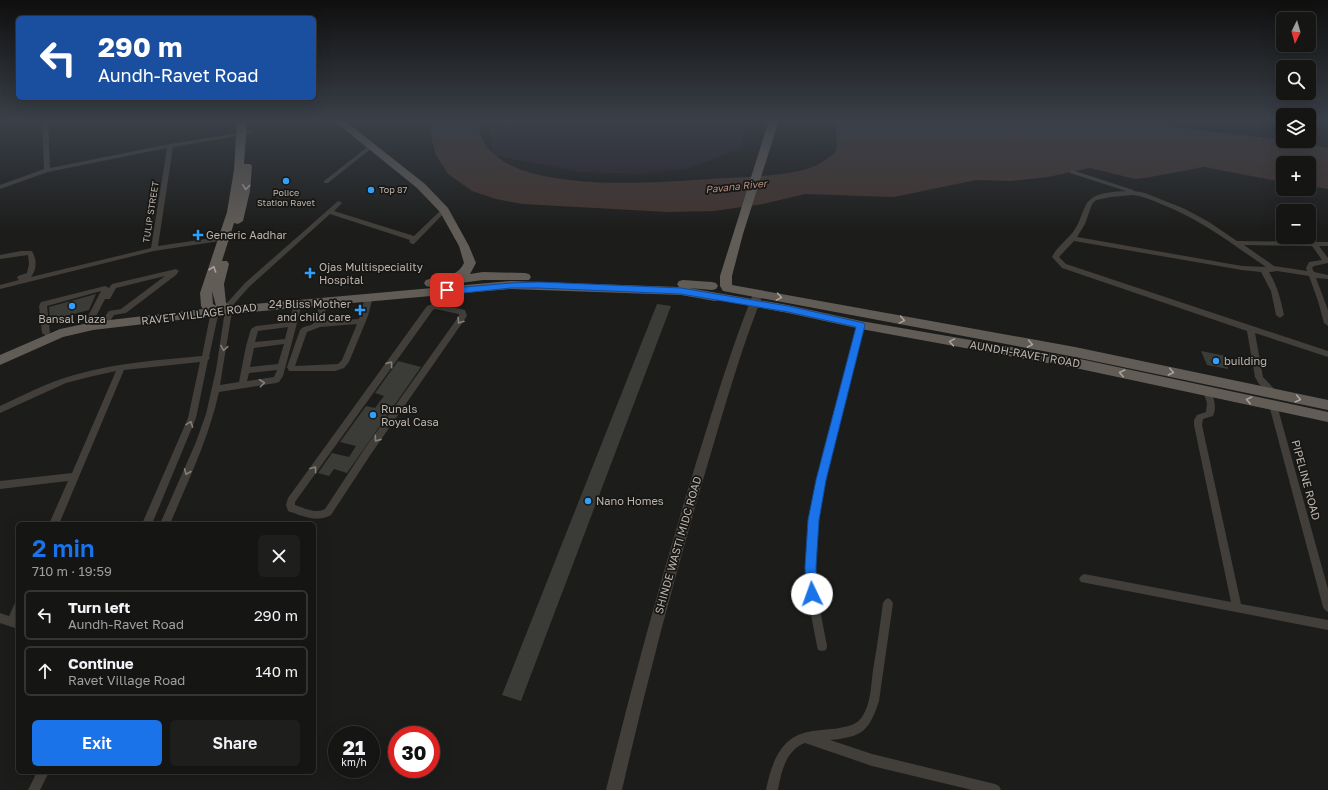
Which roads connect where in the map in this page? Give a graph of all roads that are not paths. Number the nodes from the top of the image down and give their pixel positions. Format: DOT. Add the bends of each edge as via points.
graph roads {
  1 [pos="47,157"];
  2 [pos="114,157"];
  3 [pos="168,157"];
  4 [pos="241,157"];
  5 [pos="357,157"];
  6 [pos="385,157"];
  7 [pos="756,157"];
  8 [pos="761,157"];
  9 [pos="47,170"];
  10 [pos="1072,172"];
  11 [pos="326,182"];
  12 [pos="0,187"];
  13 [pos="1134,193"];
  14 [pos="339,203"];
  15 [pos="444,210"];
  16 [pos="329,212"];
  17 [pos="733,233"];
  18 [pos="228,237"];
  19 [pos="1071,238"];
  20 [pos="1237,243"];
  21 [pos="1276,244"];
  22 [pos="1314,244"];
  23 [pos="1316,244"];
  24 [pos="1328,244"];
  25 [pos="464,246"];
  26 [pos="154,249"];
  27 [pos="0,257"];
  28 [pos="1328,261"];
  29 [pos="1264,270"];
  30 [pos="1276,270"];
  31 [pos="1310,274"];
  32 [pos="1328,277"];
  33 [pos="487,279"];
  34 [pos="0,283"];
  35 [pos="448,285"];
  36 [pos="0,287"];
  37 [pos="719,290"];
  38 [pos="1318,292"];
  39 [pos="1328,293"];
  40 [pos="369,298"];
  41 [pos="756,298"];
  42 [pos="324,301"];
  43 [pos="298,304"];
  44 [pos="435,306"];
  45 [pos="221,307"];
  46 [pos="1280,315"];
  47 [pos="107,319"];
  48 [pos="92,321"];
  49 [pos="362,321"];
  50 [pos="1328,323"];
  51 [pos="293,324"];
  52 [pos="318,324"];
  53 [pos="861,325"];
  54 [pos="1250,329"];
  55 [pos="46,333"];
  56 [pos="288,341"];
  57 [pos="250,346"];
  58 [pos="0,353"];
  59 [pos="1328,354"];
  60 [pos="206,358"];
  61 [pos="0,360"];
  62 [pos="282,366"];
  63 [pos="121,368"];
  64 [pos="245,371"];
  65 [pos="242,386"];
  66 [pos="216,389"];
  67 [pos="1207,391"];
  68 [pos="1274,399"];
  69 [pos="1328,405"];
  70 [pos="0,410"];
  71 [pos="1328,416"];
  72 [pos="200,442"];
  73 [pos="182,443"];
  74 [pos="75,476"];
  75 [pos="0,485"];
  76 [pos="55,522"];
  77 [pos="148,522"];
  78 [pos="166,522"];
  79 [pos="1084,579"];
  80 [pos="888,603"];
  81 [pos="1328,607"];
  82 [pos="1237,608"];
  83 [pos="0,618"];
  84 [pos="14,623"];
  85 [pos="1328,625"];
  86 [pos="822,646"];
  87 [pos="804,738"];
  88 [pos="42,774"];
  89 [pos="34,790"];
  90 [pos="614,790"];
  91 [pos="772,790"];
  92 [pos="994,790"];
  1 -- 9 [label="street"];
  2 -- 9 [label="street"];
  3 -- 26 [label="street, TULIP STREET"];
  4 -- 18 [label="main road"];
  5 -- 11 [label="street"];
  6 -- 15 [label="main road" via="421,186"];
  7 -- 17 [label="main road"];
  8 -- 17 [label="main road"];
  9 -- 12 [label="street"];
  10 -- 13 [label="street"];
  13 -- 19 [label="street" via="1095,199"];
  13 -- 20 [label="street" via="1143,194 1183,210 1207,222"];
  14 -- 16 [label="street"];
  15 -- 16 [label="street" via="413,240"];
  15 -- 25 [label="main road"];
  16 -- 45 [label="street"];
  17 -- 37 [label="main road" via="726,276"];
  18 -- 26 [label="street, TULIP STREET"];
  18 -- 45 [label="main road" via="206,293"];
  19 -- 29 [label="street"];
  19 -- 54 [label="street" via="1055,258 1064,266"];
  20 -- 21 [label="street"];
  20 -- 30 [label="street"];
  22 -- 28 [label="street"];
  23 -- 24 [label="street"];
  25 -- 33 [label="main road"];
  25 -- 35 [label="main road" via="470,265"];
  26 -- 36 [label="street"];
  27 -- 34 [label="street" via="30,253 33,259 30,275"];
  28 -- 31 [label="street" via="1311,264"];
  29 -- 30 [label="street"];
  29 -- 46 [label="street" via="1275,290"];
  30 -- 31 [label="street"];
  31 -- 32 [label="street"];
  31 -- 38 [label="street"];
  33 -- 35 [label="main road, RAVET VILLAGE ROAD" via="453,291"];
  33 -- 37 [label="main road, RAVET VILLAGE ROAD" via="539,285 681,291"];
  35 -- 40 [label="main road, RAVET VILLAGE ROAD"];
  35 -- 44 [label="street"];
  35 -- 45 [label="main road, RAVET VILLAGE ROAD"];
  37 -- 41 [label="main road, AUNDH-RAVET ROAD"];
  38 -- 39 [label="street"];
  38 -- 50 [label="street"];
  40 -- 42 [label="main road, RAVET VILLAGE ROAD"];
  40 -- 49 [label="street"];
  41 -- 53 [label="main road, AUNDH-RAVET ROAD"];
  41 -- 68 [label="main road, AUNDH-RAVET ROAD, one-way" via="1075,352"];
  41 -- 90 [label="street, SHINDE WASTI MIDC ROAD" via="720,405 665,590"];
  42 -- 43 [label="main road, RAVET VILLAGE ROAD"];
  42 -- 52 [label="street"];
  43 -- 45 [label="main road, RAVET VILLAGE ROAD"];
  43 -- 51 [label="street"];
  44 -- 44 [label="street, one-way" via="462,312 463,316 328,512 319,516 291,508 292,501 430,308"];
  45 -- 47 [label="main road, RAVET VILLAGE ROAD"];
  45 -- 60 [label="street"];
  45 -- 61 [label="main road, RAVET VILLAGE ROAD" via="76,329 45,339"];
  45 -- 66 [label="street, one-way"];
  47 -- 48 [label="main road, RAVET VILLAGE ROAD"];
  47 -- 48 [label="street" via="112,313 123,311 176,271 114,286"];
  48 -- 55 [label="main road, RAVET VILLAGE ROAD"];
  48 -- 55 [label="street" via="105,288 44,304"];
  49 -- 52 [label="street"];
  49 -- 52 [label="street" via="341,366 292,369 304,330"];
  51 -- 56 [label="street"];
  51 -- 57 [label="street" via="256,329 252,334"];
  67 -- 53 [label="main road, AUNDH-RAVET ROAD, one-way" via="1080,364"];
  53 -- 86 [label="street" via="826,455 814,520 810,567 812,594"];
  54 -- 59 [label="street"];
  54 -- 68 [label="street" via="1259,377"];
  55 -- 58 [label="main road, RAVET VILLAGE ROAD"];
  56 -- 57 [label="street"];
  56 -- 62 [label="street"];
  57 -- 64 [label="street"];
  60 -- 63 [label="street"];
  73 -- 60 [label="street, one-way" via="192,418"];
  62 -- 64 [label="street"];
  65 -- 62 [label="street, one-way" via="276,380"];
  63 -- 70 [label="street" via="68,380"];
  63 -- 74 [label="street"];
  64 -- 65 [label="street"];
  65 -- 66 [label="street"];
  66 -- 72 [label="street"];
  68 -- 67 [label="main road, AUNDH-RAVET ROAD, one-way"];
  67 -- 82 [label="street" via="1210,414 1200,417 1198,425"];
  68 -- 69 [label="main road, AUNDH-RAVET ROAD, one-way"];
  68 -- 71 [label="main road, AUNDH-RAVET ROAD"];
  68 -- 81 [label="street, PIPELINE ROAD"];
  72 -- 73 [label="street"];
  72 -- 78 [label="street, one-way"];
  73 -- 77 [label="street"];
  74 -- 75 [label="street"];
  74 -- 76 [label="street"];
  79 -- 82 [label="street"];
  80 -- 87 [label="street" via="870,714 863,725 852,730"];
  82 -- 85 [label="street"];
  83 -- 84 [label="street"];
  87 -- 91 [label="street" via="792,744 784,754"];
  87 -- 92 [label="street" via="872,760"];
  88 -- 89 [label="street"];
}
